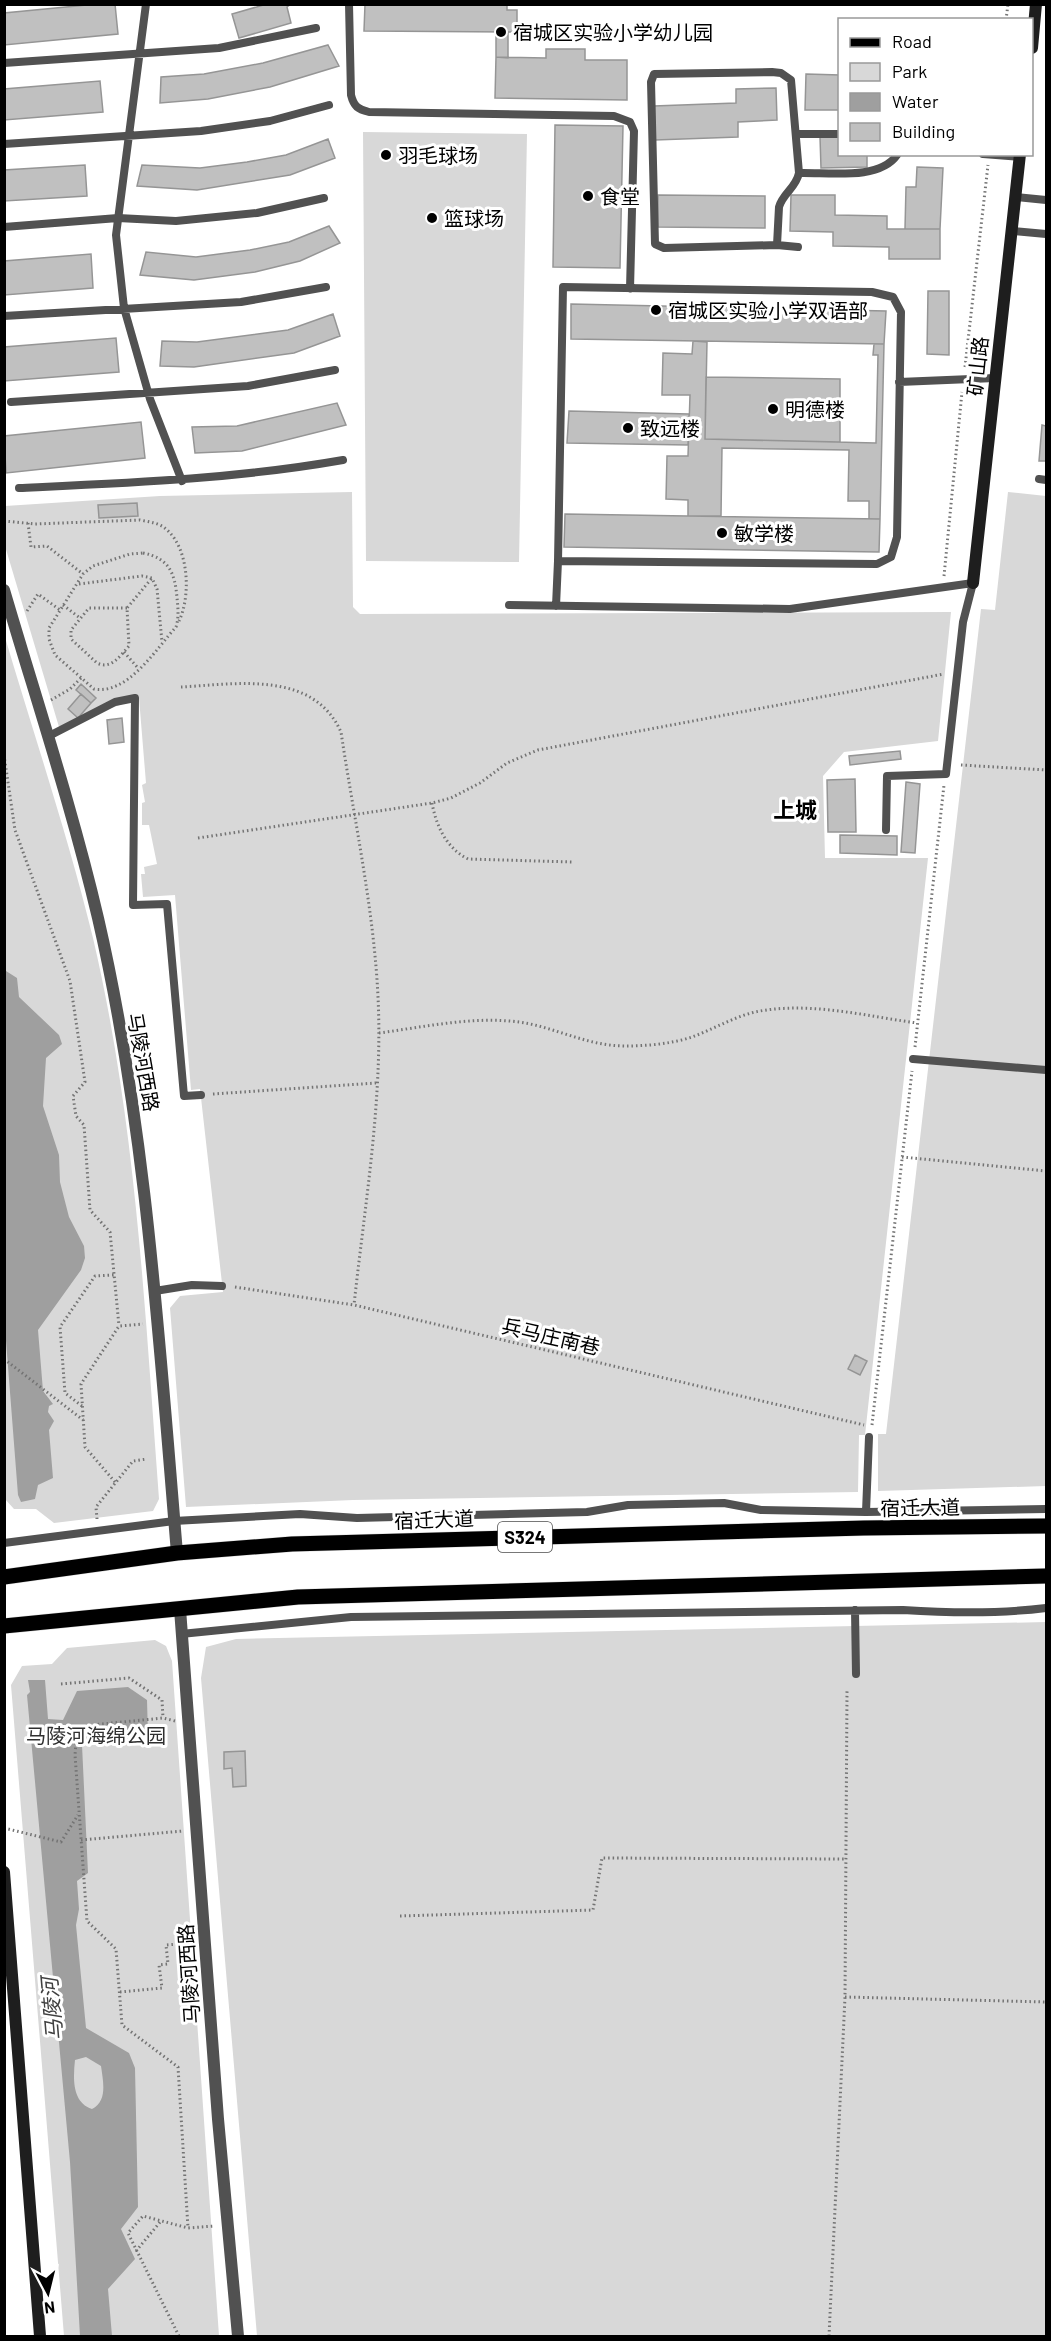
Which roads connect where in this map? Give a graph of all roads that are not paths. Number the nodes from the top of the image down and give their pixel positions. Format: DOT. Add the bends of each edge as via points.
graph roads {
  1 [pos="146,4"];
  2 [pos="349,4"];
  3 [pos="1036,4"];
  4 [pos="316,28"];
  5 [pos="1033,37"];
  6 [pos="140,51"];
  7 [pos="4,63"];
  8 [pos="329,105"];
  9 [pos="797,134"];
  10 [pos="838,134"];
  11 [pos="129,136"];
  12 [pos="4,144"];
  13 [pos="896,156"];
  14 [pos="1020,156"];
  15 [pos="799,173"];
  16 [pos="1015,197"];
  17 [pos="324,198"];
  18 [pos="1047,200"];
  19 [pos="118,218"];
  20 [pos="4,227"];
  21 [pos="1012,231"];
  22 [pos="1047,234"];
  23 [pos="777,245"];
  24 [pos="798,247"];
  25 [pos="326,287"];
  26 [pos="630,288"];
  27 [pos="124,308"];
  28 [pos="4,316"];
  29 [pos="335,370"];
  30 [pos="995,378"];
  31 [pos="899,382"];
  32 [pos="148,393"];
  33 [pos="11,402"];
  34 [pos="343,460"];
  35 [pos="182,481"];
  36 [pos="19,488"];
  37 [pos="558,561"];
  38 [pos="973,583"];
  39 [pos="4,590"];
  40 [pos="509,605"];
  41 [pos="556,606"];
  42 [pos="47,737"];
  43 [pos="886,830"];
  44 [pos="913,1059"];
  45 [pos="1047,1070"];
  46 [pos="201,1095"];
  47 [pos="222,1286"];
  48 [pos="155,1291"];
  49 [pos="869,1437"];
  50 [pos="1047,1509"];
  51 [pos="866,1512"];
  52 [pos="174,1521"];
  53 [pos="1047,1526"];
  54 [pos="4,1543"];
  55 [pos="177,1553"];
  56 [pos="4,1576"];
  57 [pos="1047,1576"];
  58 [pos="1047,1608"];
  59 [pos="180,1609"];
  60 [pos="855,1610"];
  61 [pos="4,1626"];
  62 [pos="181,1634"];
  63 [pos="856,1674"];
  64 [pos="4,1872"];
  65 [pos="8,1965"];
  66 [pos="40,2337"];
  67 [pos="238,2337"];
  1 -- 6 [label="lane"];
  2 -- 26 [label="lane" via="351,95 359,109 614,116 630,122 634,131"];
  3 -- 5 [label="street"];
  4 -- 6 [label="lane" via="219,48"];
  6 -- 7 [label="lane"];
  6 -- 11 [label="lane"];
  8 -- 11 [label="lane" via="270,121"];
  9 -- 10 [label="lane"];
  9 -- 15 [label="lane"];
  9 -- 23 [label="lane" via="791,80 781,73 654,74 651,78 655,244 664,248"];
  11 -- 12 [label="lane"];
  11 -- 19 [label="lane"];
  13 -- 15 [label="lane" via="889,164 866,171"];
  14 -- 16 [label="street, 矿山路"];
  15 -- 23 [label="lane" via="796,185 779,207"];
  16 -- 18 [label="lane"];
  16 -- 21 [label="street, 矿山路"];
  17 -- 19 [label="lane" via="257,213 176,221"];
  19 -- 20 [label="lane"];
  19 -- 27 [label="lane" via="116,235"];
  21 -- 22 [label="lane"];
  21 -- 30 [label="street, 矿山路"];
  23 -- 24 [label="lane"];
  25 -- 27 [label="lane" via="241,302"];
  26 -- 31 [label="lane" via="893,297 901,312"];
  26 -- 37 [label="lane" via="563,288"];
  27 -- 28 [label="lane"];
  27 -- 32 [label="lane"];
  29 -- 32 [label="lane" via="248,386"];
  30 -- 31 [label="lane"];
  30 -- 38 [label="street, 矿山路"];
  31 -- 37 [label="lane" via="897,537 896,549 885,561"];
  32 -- 33 [label="lane"];
  32 -- 35 [label="lane"];
  34 -- 35 [label="lane"];
  35 -- 36 [label="lane"];
  37 -- 41 [label="lane"];
  38 -- 41 [label="lane" via="790,609"];
  38 -- 43 [label="lane" via="963,622 945,774 887,776"];
  39 -- 42 [label="street, 马陵河西路"];
  40 -- 41 [label="lane"];
  42 -- 46 [label="lane" via="115,702 135,698 133,905 167,904 184,1096"];
  42 -- 48 [label="street, 马陵河西路" via="98,918 135,1117"];
  44 -- 45 [label="lane"];
  47 -- 48 [label="lane"];
  48 -- 52 [label="street, 马陵河西路"];
  49 -- 51 [label="lane"];
  50 -- 51 [label="lane"];
  51 -- 52 [label="lane" via="761,1510 724,1503 628,1505 587,1512 357,1518 300,1514"];
  52 -- 54 [label="lane"];
  52 -- 55 [label="street, 马陵河西路"];
  53 -- 55 [label="main road, 宿迁大道 / S324" via="292,1544"];
  55 -- 56 [label="main road, 宿迁大道 / S324"];
  57 -- 59 [label="main road" via="298,1597"];
  58 -- 60 [label="lane" via="961,1612"];
  59 -- 61 [label="main road"];
  59 -- 62 [label="street, 马陵河西路"];
  60 -- 62 [label="lane" via="351,1617"];
  60 -- 63 [label="lane"];
  62 -- 67 [label="street, 马陵河西路"];
  64 -- 65 [label="street"];
  65 -- 66 [label="street"];
}
